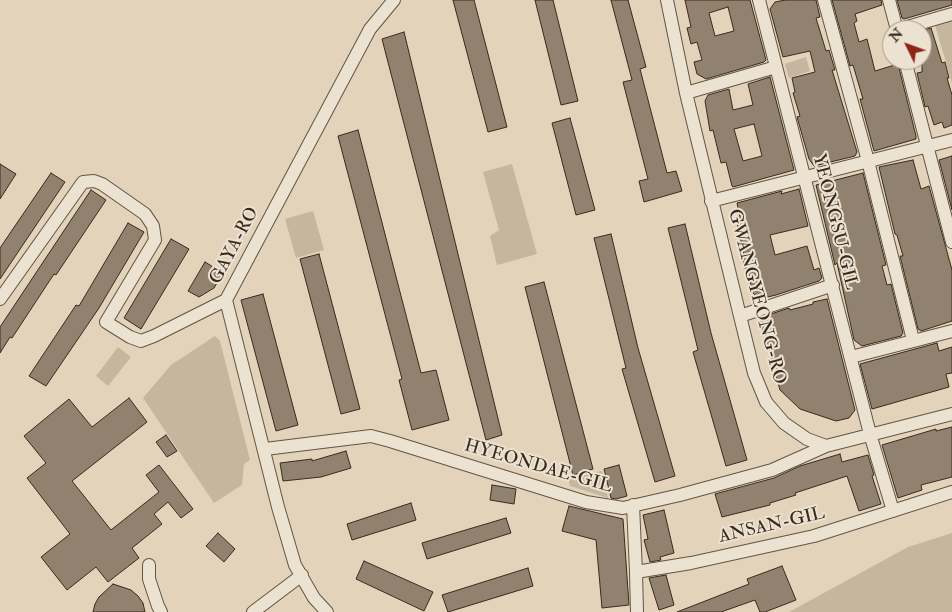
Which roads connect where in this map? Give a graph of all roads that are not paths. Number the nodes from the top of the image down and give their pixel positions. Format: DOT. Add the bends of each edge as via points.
graph roads {
  1 [pos="394,0"];
  2 [pos="667,0"];
  3 [pos="824,0"];
  4 [pos="888,0"];
  5 [pos="762,1"];
  6 [pos="952,14"];
  7 [pos="894,20"];
  8 [pos="931,20"];
  9 [pos="776,68"];
  10 [pos="908,70"];
  11 [pos="686,93"];
  12 [pos="952,140"];
  13 [pos="927,146"];
  14 [pos="868,161"];
  15 [pos="805,177"];
  16 [pos="712,201"];
  17 [pos="952,242"];
  18 [pos="832,285"];
  19 [pos="0,299"];
  20 [pos="226,300"];
  21 [pos="740,316"];
  22 [pos="952,331"];
  23 [pos="913,340"];
  24 [pos="851,357"];
  25 [pos="952,414"];
  26 [pos="870,434"];
  27 [pos="826,446"];
  28 [pos="265,449"];
  29 [pos="952,492"];
  30 [pos="633,506"];
  31 [pos="893,511"];
  32 [pos="149,566"];
  33 [pos="636,572"];
  34 [pos="302,575"];
  35 [pos="161,612"];
  36 [pos="253,612"];
  37 [pos="327,612"];
  38 [pos="637,612"];
  1 -- 20 [label="street, GAYA-RO" via="370,30"];
  2 -- 11 [label="street, GWANGYEONG-RO"];
  3 -- 14 [label="street"];
  4 -- 7 [label="street"];
  5 -- 9 [label="street, YEONGSU-GIL"];
  6 -- 8 [label="street"];
  9 -- 11 [label="street"];
  9 -- 15 [label="street, YEONGSU-GIL"];
  10 -- 13 [label="street"];
  11 -- 16 [label="street, GWANGYEONG-RO"];
  12 -- 13 [label="street"];
  13 -- 14 [label="street"];
  13 -- 17 [label="street"];
  14 -- 15 [label="street"];
  14 -- 23 [label="street"];
  15 -- 16 [label="street"];
  15 -- 18 [label="street, YEONGSU-GIL"];
  16 -- 21 [label="street, GWANGYEONG-RO"];
  18 -- 21 [label="street"];
  18 -- 24 [label="street, YEONGSU-GIL"];
  19 -- 20 [label="street" via="83,182 94,181 145,214 153,226 155,240 106,322 142,341"];
  20 -- 28 [label="street, GAYA-RO"];
  21 -- 27 [label="street, GWANGYEONG-RO" via="754,373 766,402 784,423 807,439"];
  22 -- 23 [label="street"];
  23 -- 24 [label="street"];
  24 -- 26 [label="street, YEONGSU-GIL"];
  25 -- 26 [label="street"];
  26 -- 27 [label="street"];
  26 -- 31 [label="street, YEONGSU-GIL"];
  27 -- 30 [label="street, HYEONDAE-GIL" via="772,470"];
  28 -- 30 [label="street, HYEONDAE-GIL" via="371,436 586,502 623,508"];
  28 -- 34 [label="street, GAYA-RO" via="278,508 295,564"];
  29 -- 31 [label="street, ANSAN-GIL"];
  30 -- 33 [label="street"];
  31 -- 33 [label="street, ANSAN-GIL" via="814,536"];
  32 -- 35 [label="street" via="149,579"];
  33 -- 38 [label="street"];
  34 -- 36 [label="street"];
  34 -- 37 [label="street, GAYA-RO" via="314,598"];
}
